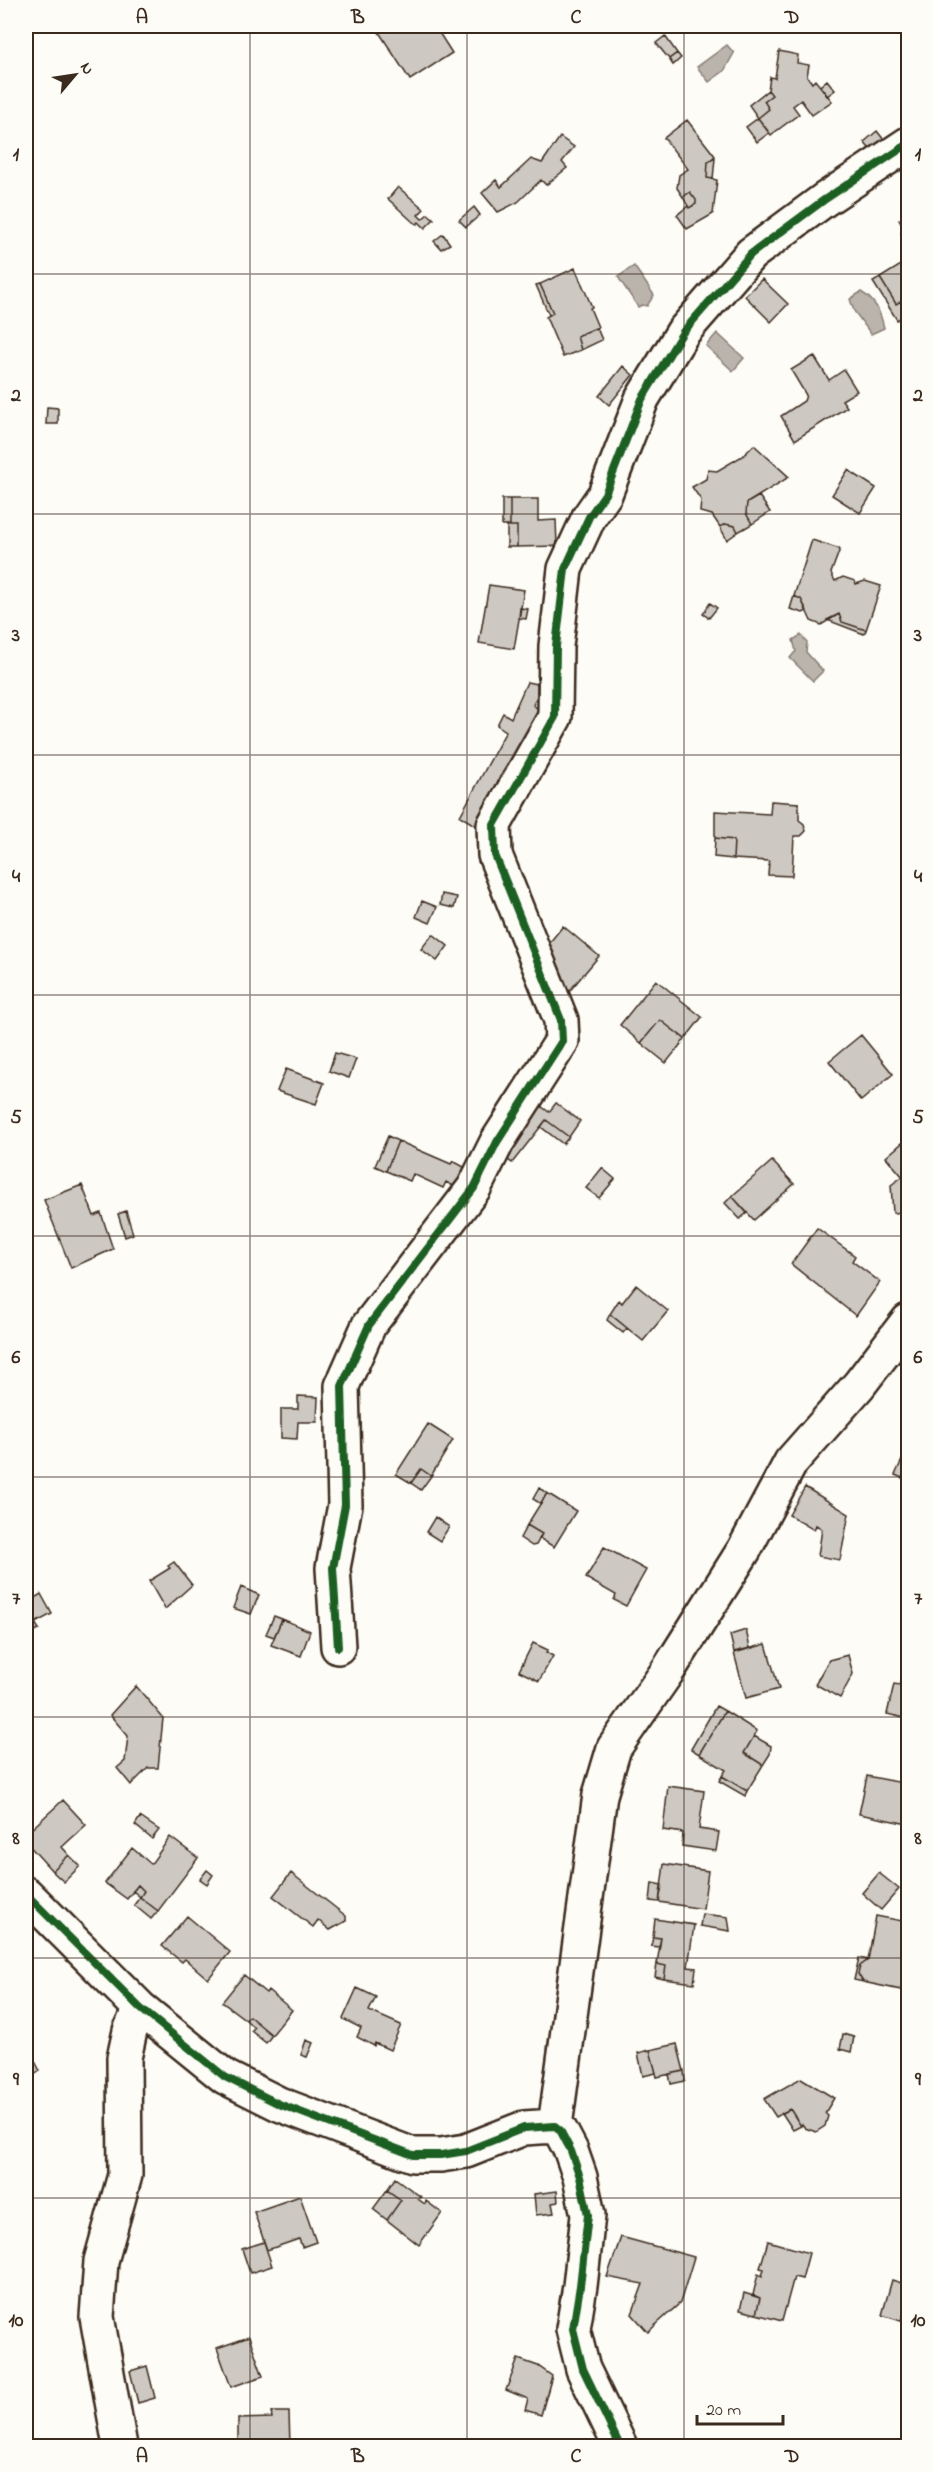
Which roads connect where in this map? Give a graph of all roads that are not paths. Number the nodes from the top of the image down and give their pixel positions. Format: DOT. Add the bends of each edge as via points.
graph roads {
  1 [pos="909,144"];
  2 [pos="909,1321"];
  3 [pos="338,1647"];
  4 [pos="26,1894"];
  5 [pos="140,2008"];
  6 [pos="555,2126"];
  7 [pos="120,2446"];
  8 [pos="620,2446"];
  1 -- 3 [label="street" via="751,254 683,332 642,399 605,494 589,517 565,569 556,646 555,717 494,825 495,855 561,1020 562,1041 497,1142 474,1188 369,1325 342,1386 345,1505 333,1568"];
  2 -- 6 [label="street" via="791,1462 744,1550 668,1672 614,1748 600,1795"];
  4 -- 5 [label="street"];
  5 -- 6 [label="street" via="225,2077 279,2104 413,2155 466,2151 524,2128"];
  5 -- 7 [label="street" via="124,2058 125,2175 101,2261 98,2317"];
  6 -- 8 [label="street" via="571,2151 588,2215 573,2329 583,2369"];
}
